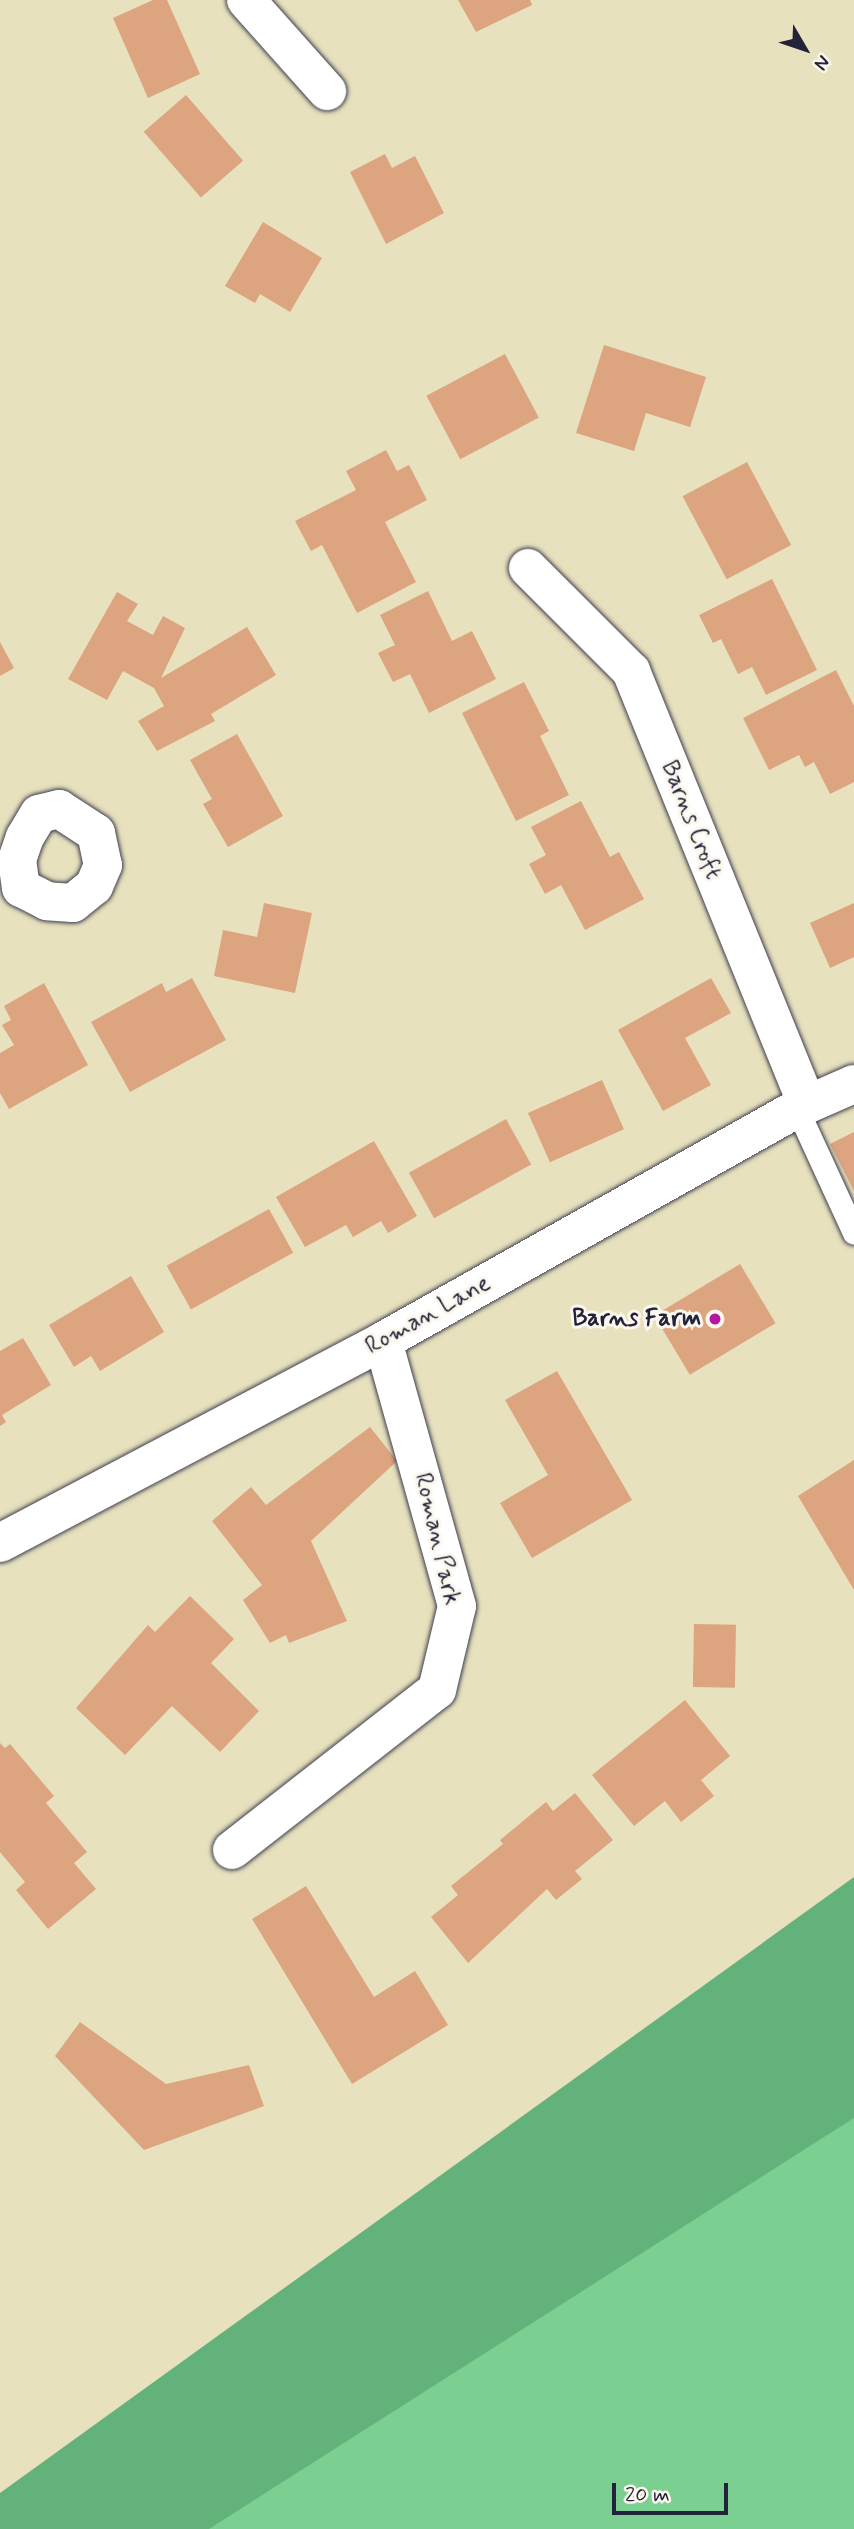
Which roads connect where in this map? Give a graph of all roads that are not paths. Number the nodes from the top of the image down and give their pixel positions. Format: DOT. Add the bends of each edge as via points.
graph roads {
  1 [pos="246,0"];
  2 [pos="327,91"];
  3 [pos="528,568"];
  4 [pos="854,1084"];
  5 [pos="802,1107"];
  6 [pos="854,1233"];
  7 [pos="383,1341"];
  8 [pos="0,1543"];
  9 [pos="232,1850"];
  1 -- 2 [label="street"];
  3 -- 5 [label="street, Barns Croft" via="631,671"];
  4 -- 5 [label="street, Roman Lane"];
  5 -- 6 [label="lane"];
  5 -- 7 [label="street, Roman Lane"];
  7 -- 8 [label="street, Roman Lane"];
  7 -- 9 [label="street, Roman Park" via="457,1606 437,1690"];
}
